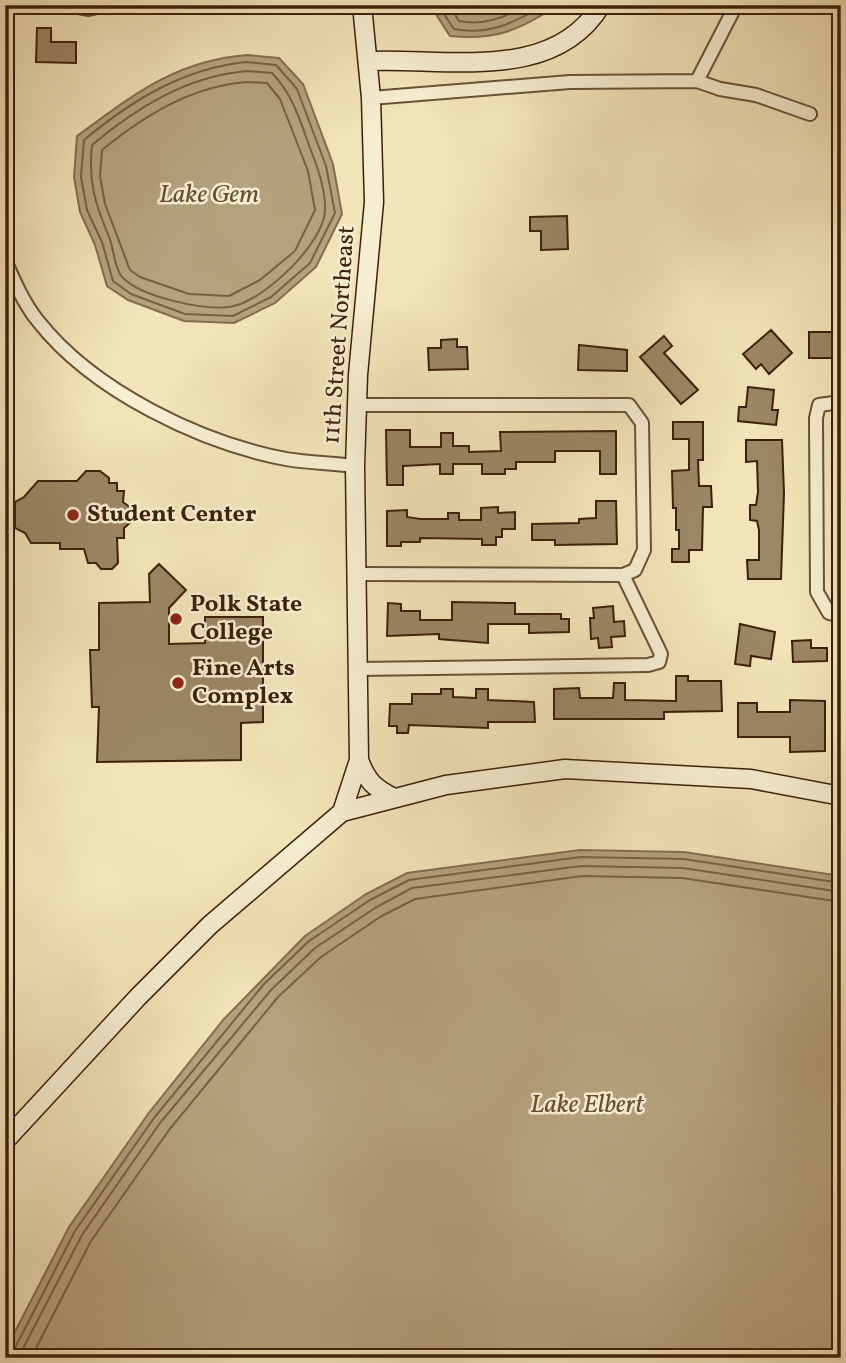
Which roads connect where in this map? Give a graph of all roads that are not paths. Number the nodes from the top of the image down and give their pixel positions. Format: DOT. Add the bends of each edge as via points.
graph roads {
  1 [pos="66,5"];
  2 [pos="107,5"];
  3 [pos="362,5"];
  4 [pos="601,5"];
  5 [pos="736,5"];
  6 [pos="368,61"];
  7 [pos="697,80"];
  8 [pos="371,98"];
  9 [pos="810,114"];
  10 [pos="5,260"];
  11 [pos="841,402"];
  12 [pos="358,405"];
  13 [pos="355,466"];
  14 [pos="358,575"];
  15 [pos="623,575"];
  16 [pos="841,615"];
  17 [pos="357,669"];
  18 [pos="359,760"];
  19 [pos="841,796"];
  20 [pos="394,798"];
  21 [pos="342,812"];
  22 [pos="5,1141"];
  1 -- 2 [label="street" via="88,9"];
  3 -- 6 [label="street, 11th Street Northeast"];
  4 -- 6 [label="street" via="573,36 524,58"];
  5 -- 7 [label="street"];
  6 -- 8 [label="street, 11th Street Northeast"];
  7 -- 8 [label="street" via="570,82"];
  7 -- 9 [label="street"];
  8 -- 12 [label="street, 11th Street Northeast" via="373,202"];
  10 -- 13 [label="street" via="38,321 74,357 126,395 234,445 287,459"];
  11 -- 16 [label="street" via="819,405 816,418 817,592 829,612"];
  12 -- 13 [label="street, 11th Street Northeast"];
  12 -- 15 [label="street" via="628,405 642,423 644,550 635,570"];
  13 -- 14 [label="street, 11th Street Northeast"];
  14 -- 15 [label="street"];
  14 -- 17 [label="street, 11th Street Northeast"];
  15 -- 17 [label="street" via="661,654 659,662"];
  17 -- 18 [label="street, 11th Street Northeast"];
  18 -- 20 [label="street" via="374,788"];
  18 -- 21 [label="street, 11th Street Northeast"];
  19 -- 20 [label="street" via="751,779 565,769"];
  20 -- 21 [label="street"];
  21 -- 22 [label="street" via="201,934"];
}
